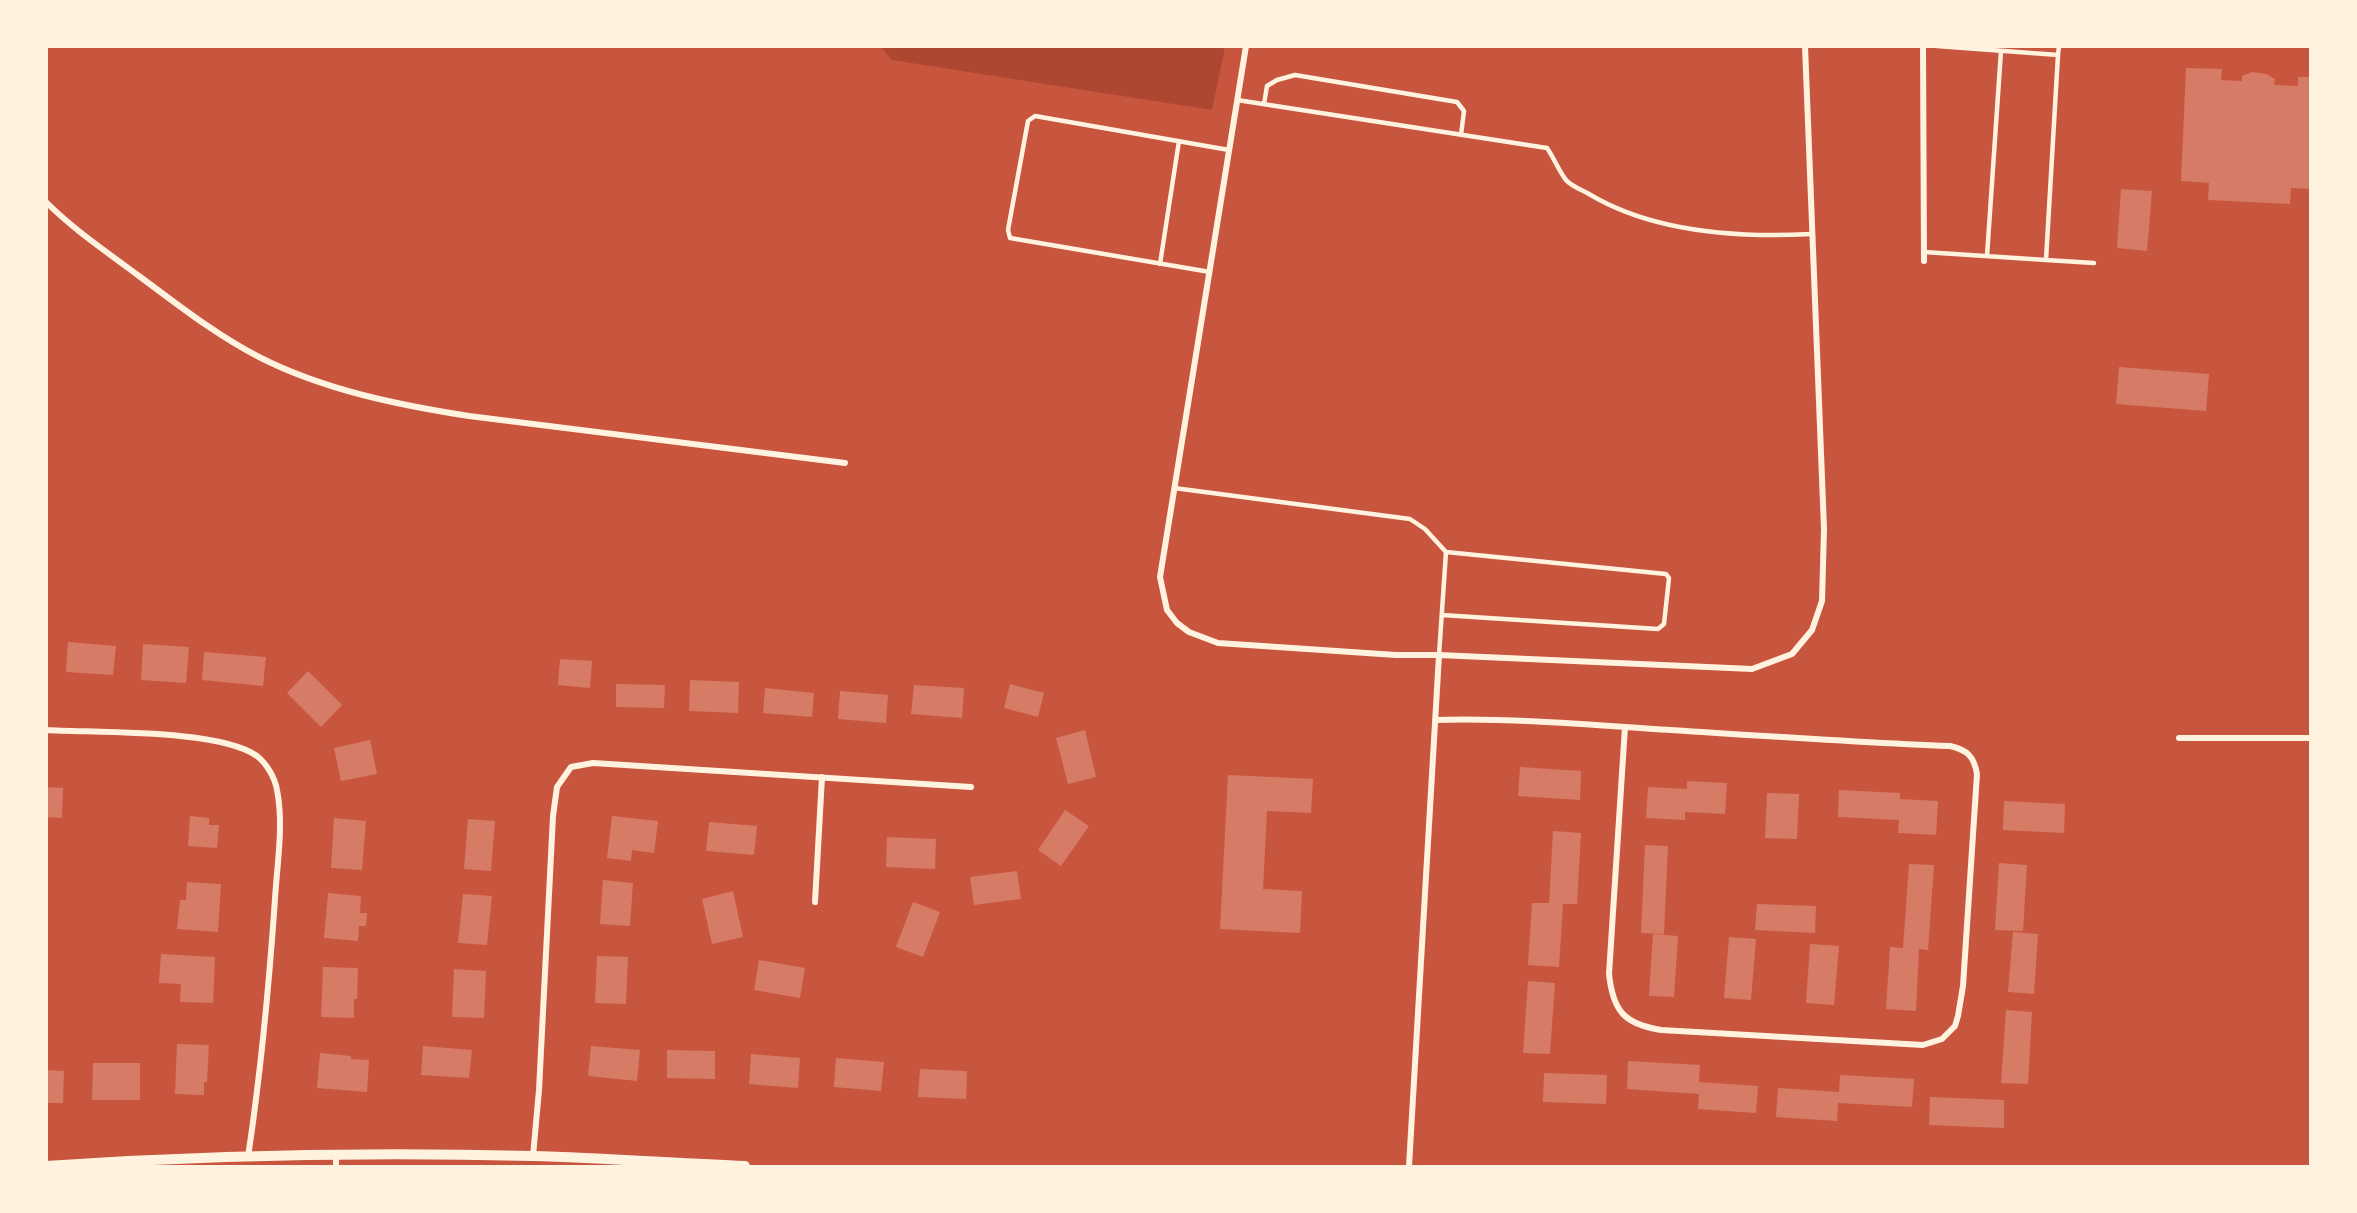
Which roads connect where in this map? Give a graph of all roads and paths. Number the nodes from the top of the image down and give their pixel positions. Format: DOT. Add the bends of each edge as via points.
graph roads {
  1 [pos="1246,46"];
  2 [pos="1804,46"];
  3 [pos="1923,46"];
  4 [pos="1937,46"];
  5 [pos="2059,46"];
  6 [pos="2001,51"];
  7 [pos="2058,55"];
  8 [pos="1237,99"];
  9 [pos="1264,104"];
  10 [pos="1461,135"];
  11 [pos="1179,141"];
  12 [pos="1229,150"];
  13 [pos="46,202"];
  14 [pos="1812,234"];
  15 [pos="1924,252"];
  16 [pos="1987,256"];
  17 [pos="2046,260"];
  18 [pos="1924,261"];
  19 [pos="2094,263"];
  20 [pos="1160,264"];
  21 [pos="1210,272"];
  22 [pos="845,463"];
  23 [pos="1174,488"];
  24 [pos="1446,552"];
  25 [pos="1442,615"];
  26 [pos="1439,655"];
  27 [pos="1435,720"];
  28 [pos="1625,727"];
  29 [pos="46,730"];
  30 [pos="2179,738"];
  31 [pos="2310,738"];
  32 [pos="822,777"];
  33 [pos="971,787"];
  34 [pos="815,902"];
  35 [pos="533,1156"];
  36 [pos="248,1157"];
  37 [pos="336,1161"];
  38 [pos="46,1167"];
  39 [pos="745,1167"];
  40 [pos="1408,1167"];
  1 -- 8 [label="street"];
  2 -- 14 [label="street"];
  3 -- 15 [label="street"];
  4 -- 6 [label="lane"];
  5 -- 7 [label="lane"];
  6 -- 7 [label="lane"];
  6 -- 16 [label="lane"];
  7 -- 17 [label="lane"];
  8 -- 9 [label="lane"];
  8 -- 12 [label="street"];
  9 -- 10 [label="lane"];
  9 -- 10 [label="lane" via="1267,86 1295,75 1457,102 1464,111"];
  10 -- 14 [label="lane" via="1548,148 1566,180 1605,204 1643,220 1673,227 1783,236"];
  11 -- 12 [label="lane"];
  11 -- 20 [label="lane"];
  11 -- 20 [label="lane" via="1035,116 1028,120 1008,230 1010,238"];
  12 -- 21 [label="street"];
  13 -- 22 [label="street" via="211,328 259,357 360,394 468,416"];
  14 -- 26 [label="street" via="1824,529 1822,602 1812,630 1792,654 1752,669"];
  15 -- 16 [label="lane"];
  15 -- 18 [label="street"];
  16 -- 17 [label="lane"];
  17 -- 19 [label="lane"];
  20 -- 21 [label="lane"];
  21 -- 23 [label="street"];
  23 -- 24 [label="lane" via="1410,519"];
  23 -- 26 [label="street" via="1160,577 1167,610 1189,633 1218,643"];
  24 -- 25 [label="lane"];
  24 -- 25 [label="lane" via="1666,574 1669,578 1664,624 1658,629"];
  25 -- 26 [label="lane"];
  26 -- 27 [label="street"];
  27 -- 28 [label="street"];
  27 -- 40 [label="street"];
  28 -- 28 [label="street" via="1609,974 1614,1003 1622,1014 1639,1025 1661,1030 1923,1045 1942,1039 1955,1026 1963,986 1977,774 1970,754 1950,746"];
  29 -- 36 [label="street" via="222,741 258,757 270,771 277,789 280,827 268,990"];
  30 -- 31 [label="street"];
  32 -- 33 [label="street"];
  32 -- 34 [label="street"];
  32 -- 35 [label="street" via="593,763 571,767 562,778 557,787 554,816"];
  35 -- 37 [label="street"];
  35 -- 39 [label="street"];
  36 -- 37 [label="street"];
  36 -- 38 [label="street"];
}
